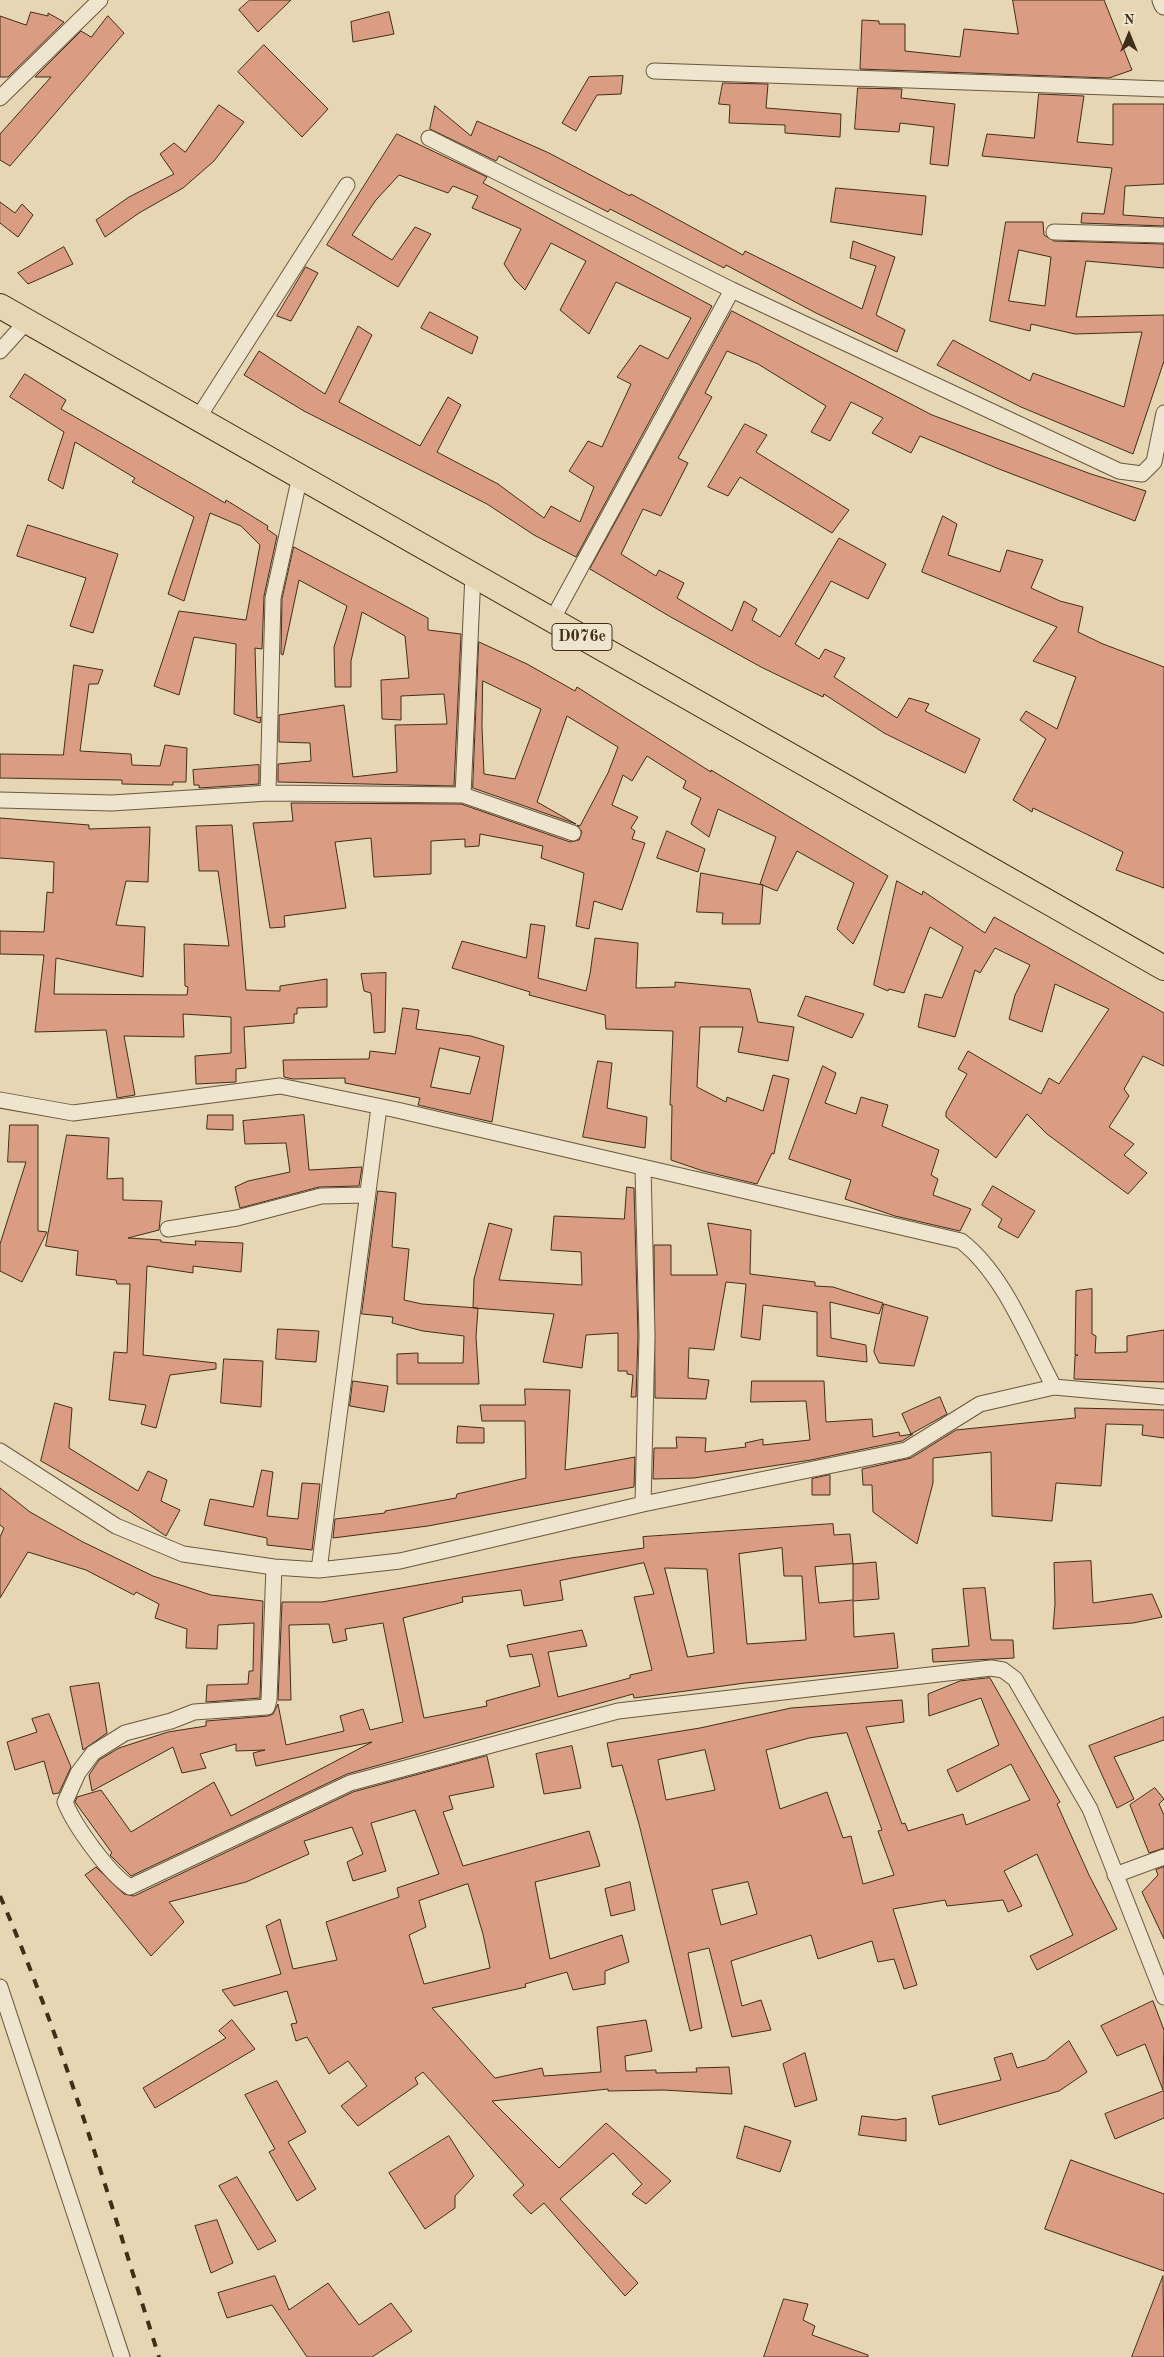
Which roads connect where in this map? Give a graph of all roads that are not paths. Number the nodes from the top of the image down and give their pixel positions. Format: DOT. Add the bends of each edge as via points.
graph roads {
  1 [pos="100,0"];
  2 [pos="1162,0"];
  3 [pos="1164,5"];
  4 [pos="654,71"];
  5 [pos="1164,89"];
  6 [pos="0,98"];
  7 [pos="429,138"];
  8 [pos="347,185"];
  9 [pos="1054,232"];
  10 [pos="1164,235"];
  11 [pos="732,290"];
  12 [pos="0,306"];
  13 [pos="27,321"];
  14 [pos="0,351"];
  15 [pos="1164,413"];
  16 [pos="198,418"];
  17 [pos="300,476"];
  18 [pos="472,574"];
  19 [pos="552,620"];
  20 [pos="268,792"];
  21 [pos="463,795"];
  22 [pos="0,800"];
  23 [pos="574,833"];
  24 [pos="1164,968"];
  25 [pos="0,1100"];
  26 [pos="379,1107"];
  27 [pos="643,1168"];
  28 [pos="367,1195"];
  29 [pos="168,1229"];
  30 [pos="1054,1387"];
  31 [pos="1164,1397"];
  32 [pos="0,1451"];
  33 [pos="643,1504"];
  34 [pos="274,1567"];
  35 [pos="319,1570"];
  36 [pos="1164,1858"];
  37 [pos="1116,1875"];
  38 [pos="0,1987"];
  39 [pos="1164,1997"];
  40 [pos="122,2357"];
  1 -- 6 [label="street"];
  2 -- 3 [label="street"];
  4 -- 5 [label="street"];
  7 -- 11 [label="street"];
  8 -- 16 [label="street"];
  9 -- 10 [label="street"];
  11 -- 15 [label="street" via="1119,471 1142,474 1154,462"];
  11 -- 19 [label="street"];
  12 -- 13 [label="main road, D076e"];
  13 -- 14 [label="street"];
  13 -- 16 [label="main road, D076e"];
  16 -- 17 [label="main road, D076e"];
  17 -- 18 [label="main road, D076e"];
  17 -- 20 [label="street" via="273,598"];
  18 -- 19 [label="main road, D076e"];
  18 -- 21 [label="street"];
  19 -- 24 [label="main road, D076e"];
  20 -- 21 [label="street"];
  20 -- 22 [label="street" via="112,803"];
  21 -- 23 [label="street"];
  25 -- 26 [label="street" via="73,1113 280,1086"];
  26 -- 27 [label="street"];
  26 -- 28 [label="street"];
  27 -- 30 [label="street" via="961,1241 978,1254 994,1275"];
  27 -- 33 [label="street" via="647,1336"];
  28 -- 29 [label="street" via="321,1196 237,1218"];
  28 -- 35 [label="street"];
  30 -- 31 [label="street"];
  30 -- 33 [label="street" via="980,1404 906,1450"];
  32 -- 34 [label="street" via="116,1526 141,1537 183,1554"];
  33 -- 35 [label="street" via="400,1561"];
  34 -- 35 [label="street"];
  34 -- 37 [label="street" via="267,1707 194,1712 125,1733 93,1753 78,1773 66,1802 70,1815 112,1873 130,1887 350,1783 618,1711 991,1668 1003,1670 1016,1679 1090,1810"];
  36 -- 37 [label="street"];
  37 -- 39 [label="street"];
  38 -- 40 [label="street"];
}
